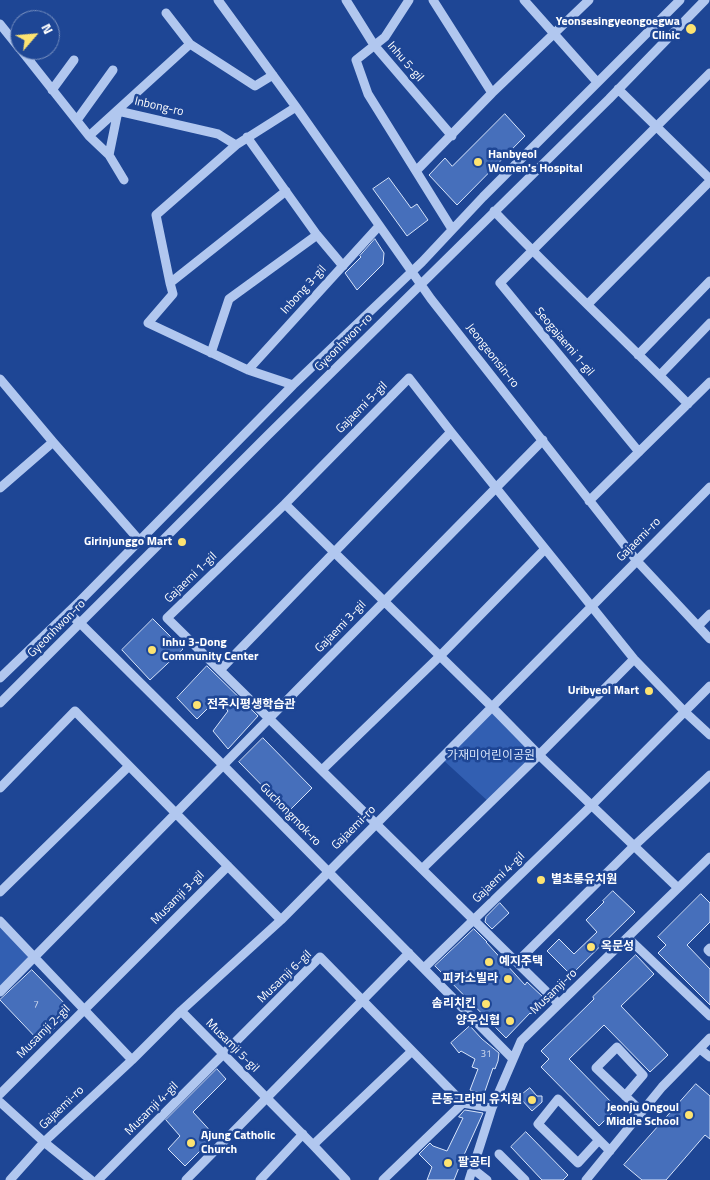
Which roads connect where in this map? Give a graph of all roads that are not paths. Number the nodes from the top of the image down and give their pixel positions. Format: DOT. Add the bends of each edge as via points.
graph roads {
  1 [pos="218,0"];
  2 [pos="409,0"];
  3 [pos="433,0"];
  4 [pos="524,0"];
  5 [pos="589,0"];
  6 [pos="680,0"];
  7 [pos="705,0"];
  8 [pos="348,1"];
  9 [pos="166,12"];
  10 [pos="0,24"];
  11 [pos="554,34"];
  12 [pos="10,36"];
  13 [pos="190,44"];
  14 [pos="374,45"];
  15 [pos="29,60"];
  16 [pos="74,60"];
  17 [pos="112,70"];
  18 [pos="710,73"];
  19 [pos="273,75"];
  20 [pos="597,82"];
  21 [pos="618,89"];
  22 [pos="52,90"];
  23 [pos="492,93"];
  24 [pos="296,107"];
  25 [pos="118,111"];
  26 [pos="77,120"];
  27 [pos="657,127"];
  28 [pos="89,136"];
  29 [pos="452,136"];
  30 [pos="247,137"];
  31 [pos="236,145"];
  32 [pos="109,155"];
  33 [pos="416,172"];
  34 [pos="124,180"];
  35 [pos="710,180"];
  36 [pos="286,192"];
  37 [pos="494,211"];
  38 [pos="380,226"];
  39 [pos="452,229"];
  40 [pos="317,235"];
  41 [pos="533,251"];
  42 [pos="343,266"];
  43 [pos="412,272"];
  44 [pos="710,281"];
  45 [pos="170,283"];
  46 [pos="420,284"];
  47 [pos="588,304"];
  48 [pos="710,323"];
  49 [pos="211,352"];
  50 [pos="638,355"];
  51 [pos="248,370"];
  52 [pos="660,375"];
  53 [pos="0,379"];
  54 [pos="710,382"];
  55 [pos="293,385"];
  56 [pos="688,404"];
  57 [pos="451,432"];
  58 [pos="542,440"];
  59 [pos="53,442"];
  60 [pos="639,452"];
  61 [pos="710,487"];
  62 [pos="0,488"];
  63 [pos="496,488"];
  64 [pos="589,501"];
  65 [pos="285,504"];
  66 [pos="139,540"];
  67 [pos="545,549"];
  68 [pos="335,553"];
  69 [pos="636,561"];
  70 [pos="384,601"];
  71 [pos="592,606"];
  72 [pos="68,613"];
  73 [pos="710,614"];
  74 [pos="80,623"];
  75 [pos="698,626"];
  76 [pos="710,639"];
  77 [pos="440,656"];
  78 [pos="634,659"];
  79 [pos="220,670"];
  80 [pos="0,678"];
  81 [pos="710,686"];
  82 [pos="0,703"];
  83 [pos="492,707"];
  84 [pos="685,712"];
  85 [pos="269,718"];
  86 [pos="710,735"];
  87 [pos="539,755"];
  88 [pos="223,765"];
  89 [pos="129,766"];
  90 [pos="322,770"];
  91 [pos="710,775"];
  92 [pos="2,782"];
  93 [pos="592,805"];
  94 [pos="176,813"];
  95 [pos="376,824"];
  96 [pos="634,846"];
  97 [pos="710,857"];
  98 [pos="228,866"];
  99 [pos="422,868"];
  100 [pos="328,872"];
  101 [pos="678,888"];
  102 [pos="0,892"];
  103 [pos="280,920"];
  104 [pos="474,920"];
  105 [pos="0,921"];
  106 [pos="628,938"];
  107 [pos="146,947"];
  108 [pos="409,954"];
  109 [pos="34,957"];
  110 [pos="517,962"];
  111 [pos="424,968"];
  112 [pos="0,992"];
  113 [pos="363,1000"];
  114 [pos="559,1004"];
  115 [pos="84,1009"];
  116 [pos="181,1011"];
  117 [pos="710,1016"];
  118 [pos="710,1038"];
  119 [pos="700,1049"];
  120 [pos="412,1050"];
  121 [pos="224,1055"];
  122 [pos="710,1057"];
  123 [pos="512,1059"];
  124 [pos="132,1060"];
  125 [pos="0,1094"];
  126 [pos="625,1096"];
  127 [pos="267,1098"];
  128 [pos="0,1102"];
  129 [pos="463,1103"];
  130 [pos="492,1108"];
  131 [pos="642,1112"];
  132 [pos="302,1134"];
  133 [pos="599,1140"];
  134 [pos="44,1142"];
  135 [pos="313,1145"];
  136 [pos="610,1151"];
  137 [pos="499,1154"];
  138 [pos="473,1169"];
  139 [pos="10,1180"];
  140 [pos="90,1180"];
  141 [pos="98,1180"];
  142 [pos="186,1180"];
  143 [pos="260,1180"];
  144 [pos="346,1180"];
  145 [pos="383,1180"];
  146 [pos="469,1180"];
  147 [pos="487,1180"];
  148 [pos="525,1180"];
  149 [pos="586,1180"];
  1 -- 19 [label="street, Jeongeonsin-ro"];
  2 -- 14 [label="street" via="384,37"];
  3 -- 23 [label="street"];
  4 -- 11 [label="street"];
  5 -- 11 [label="street"];
  6 -- 20 [label="street, Gyeonhwon-ro"];
  7 -- 21 [label="street, Gyeonhwon-ro"];
  8 -- 14 [label="street, Inhu 5-gil"];
  9 -- 13 [label="street"];
  10 -- 12 [label="street"];
  11 -- 20 [label="street"];
  11 -- 23 [label="street"];
  13 -- 19 [label="street" via="255,86"];
  13 -- 25 [label="street"];
  14 -- 29 [label="street, Inhu 5-gil"];
  14 -- 33 [label="street" via="356,60 368,94"];
  15 -- 22 [label="street"];
  16 -- 22 [label="street"];
  17 -- 26 [label="street"];
  18 -- 27 [label="street, Seogajaemi 1-gil"];
  19 -- 24 [label="street, Jeongeonsin-ro"];
  20 -- 39 [label="street, Gyeonhwon-ro"];
  21 -- 27 [label="street"];
  21 -- 37 [label="street, Gyeonhwon-ro"];
  22 -- 26 [label="street"];
  23 -- 29 [label="street"];
  24 -- 30 [label="street"];
  24 -- 38 [label="street, Jeongeonsin-ro"];
  25 -- 28 [label="street"];
  25 -- 31 [label="street, Inbong-ro" via="218,134"];
  25 -- 32 [label="street, Inbong-ro"];
  26 -- 28 [label="street"];
  27 -- 35 [label="street"];
  27 -- 41 [label="street, Seogajaemi 1-gil"];
  28 -- 32 [label="street"];
  29 -- 33 [label="street"];
  30 -- 31 [label="street"];
  30 -- 36 [label="street"];
  31 -- 45 [label="street" via="156,215"];
  32 -- 34 [label="street"];
  33 -- 39 [label="street"];
  35 -- 47 [label="street"];
  36 -- 40 [label="street"];
  36 -- 45 [label="street"];
  37 -- 41 [label="street"];
  37 -- 46 [label="street, Gyeonhwon-ro"];
  38 -- 42 [label="street, Inbong 3-gil"];
  38 -- 43 [label="street, Jeongeonsin-ro"];
  39 -- 43 [label="street, Gyeonhwon-ro"];
  40 -- 42 [label="street"];
  40 -- 49 [label="street" via="229,299"];
  41 -- 47 [label="street"];
  41 -- 60 [label="street, Seogajaemi 1-gil" via="500,284"];
  42 -- 51 [label="street, Inbong 3-gil"];
  43 -- 46 [label="street, Jeongeonsin-ro"];
  43 -- 55 [label="street, Gyeonhwon-ro"];
  44 -- 50 [label="street"];
  45 -- 49 [label="street" via="173,294 148,323"];
  46 -- 58 [label="street, Jeongeonsin-ro"];
  46 -- 74 [label="street, Gyeonhwon-ro"];
  47 -- 50 [label="street"];
  48 -- 52 [label="street"];
  49 -- 51 [label="street"];
  50 -- 52 [label="street"];
  51 -- 55 [label="street"];
  52 -- 56 [label="street"];
  53 -- 59 [label="street"];
  54 -- 56 [label="street"];
  55 -- 66 [label="street, Gyeonhwon-ro"];
  56 -- 60 [label="street"];
  57 -- 63 [label="street, Gajaemi 5-gil"];
  57 -- 65 [label="street, Gajaemi 5-gil" via="409,378"];
  57 -- 68 [label="street"];
  58 -- 63 [label="street"];
  58 -- 64 [label="street, Jeongeonsin-ro"];
  59 -- 62 [label="street"];
  59 -- 66 [label="street"];
  60 -- 64 [label="street"];
  61 -- 69 [label="street, Gajaemi-ro"];
  63 -- 67 [label="street, Gajaemi 5-gil"];
  63 -- 70 [label="street, Gajaemi 3-gil"];
  64 -- 69 [label="street, Jeongeonsin-ro"];
  65 -- 68 [label="street, Gajaemi 3-gil"];
  65 -- 79 [label="street, Gajaemi 1-gil" via="167,618"];
  66 -- 72 [label="street, Gyeonhwon-ro"];
  67 -- 71 [label="street, Gajaemi 5-gil"];
  67 -- 77 [label="street"];
  68 -- 70 [label="street, Gajaemi 3-gil"];
  68 -- 79 [label="street"];
  69 -- 71 [label="street, Gajaemi-ro"];
  69 -- 75 [label="street, Jeongeonsin-ro"];
  70 -- 77 [label="street, Gajaemi 3-gil"];
  70 -- 85 [label="street, Gajaemi 3-gil"];
  71 -- 78 [label="street, Gajaemi 5-gil"];
  71 -- 83 [label="street, Gajaemi-ro"];
  72 -- 74 [label="street, Guchongmok-ro"];
  72 -- 80 [label="street, Gyeonhwon-ro"];
  73 -- 75 [label="street"];
  74 -- 82 [label="street, Gyeonhwon-ro"];
  74 -- 88 [label="street, Guchongmok-ro"];
  75 -- 76 [label="street, Jeongeonsin-ro"];
  77 -- 83 [label="street, Gajaemi 3-gil"];
  77 -- 90 [label="street"];
  78 -- 84 [label="street, Gajaemi 5-gil"];
  78 -- 87 [label="street"];
  79 -- 85 [label="street, Gajaemi 1-gil"];
  81 -- 84 [label="street, Gajaemi 4-gil"];
  83 -- 87 [label="street"];
  83 -- 95 [label="street, Gajaemi-ro"];
  84 -- 86 [label="street, Gajaemi 5-gil"];
  84 -- 93 [label="street, Gajaemi 4-gil"];
  85 -- 88 [label="street"];
  85 -- 90 [label="street, Gajaemi 1-gil"];
  87 -- 93 [label="street"];
  87 -- 99 [label="street"];
  88 -- 94 [label="street"];
  88 -- 100 [label="street, Guchongmok-ro"];
  89 -- 92 [label="street" via="75,711"];
  89 -- 94 [label="street"];
  89 -- 102 [label="street"];
  90 -- 95 [label="street, Gajaemi 1-gil"];
  91 -- 96 [label="street"];
  93 -- 96 [label="street"];
  93 -- 104 [label="street, Gajaemi 4-gil"];
  94 -- 98 [label="street"];
  94 -- 109 [label="street"];
  95 -- 99 [label="street, Gajaemi 1-gil"];
  95 -- 100 [label="street, Gajaemi-ro"];
  96 -- 101 [label="street"];
  96 -- 110 [label="street"];
  97 -- 101 [label="street, Musamji-ro"];
  98 -- 103 [label="street"];
  98 -- 107 [label="street, Musamji 3-gil"];
  99 -- 104 [label="street, Gajaemi 1-gil"];
  100 -- 103 [label="street, Gajaemi-ro"];
  100 -- 108 [label="street, Guchongmok-ro"];
  101 -- 106 [label="street, Musamji-ro"];
  103 -- 116 [label="street, Gajaemi-ro"];
  104 -- 110 [label="street, Gajaemi 1-gil"];
  104 -- 111 [label="street, Gajaemi 4-gil"];
  105 -- 109 [label="street, Musamji 2-gil"];
  106 -- 114 [label="street, Musamji-ro"];
  106 -- 117 [label="street"];
  107 -- 115 [label="street, Musamji 2-gil"];
  108 -- 111 [label="street, Guchongmok-ro"];
  108 -- 113 [label="street"];
  109 -- 112 [label="street"];
  109 -- 115 [label="street, Musamji 2-gil"];
  110 -- 114 [label="street, Gajaemi 1-gil"];
  111 -- 123 [label="street, Guchongmok-ro"];
  113 -- 120 [label="street, Musamji 6-gil"];
  113 -- 121 [label="street, Musamji 6-gil" via="320,956"];
  113 -- 127 [label="street"];
  114 -- 123 [label="street, Musamji-ro" via="521,1041"];
  115 -- 124 [label="street, Musamji 2-gil"];
  115 -- 125 [label="street, Musamji 2-gil"];
  116 -- 121 [label="street, Musamji 5-gil"];
  116 -- 124 [label="street, Gajaemi-ro"];
  118 -- 119 [label="street"];
  119 -- 122 [label="street"];
  119 -- 131 [label="street"];
  120 -- 129 [label="street, Musamji 6-gil"];
  120 -- 135 [label="street"];
  121 -- 127 [label="street, Musamji 5-gil"];
  121 -- 141 [label="street, Musamji 4-gil"];
  123 -- 130 [label="street, Musamji-ro"];
  124 -- 134 [label="street, Gajaemi-ro"];
  126 -- 126 [label="street" via="596,1068 617,1046 644,1075"];
  126 -- 131 [label="street"];
  127 -- 132 [label="street, Musamji 5-gil"];
  127 -- 142 [label="street"];
  128 -- 134 [label="street"];
  129 -- 130 [label="street"];
  129 -- 145 [label="street"];
  130 -- 138 [label="street, Musamji-ro"];
  131 -- 136 [label="street"];
  132 -- 135 [label="street, Musamji 5-gil"];
  132 -- 143 [label="street"];
  133 -- 133 [label="street" via="558,1099 538,1124 578,1163"];
  133 -- 136 [label="street"];
  134 -- 139 [label="street, Gajaemi-ro"];
  134 -- 140 [label="street"];
  135 -- 144 [label="street, Musamji 5-gil"];
  136 -- 149 [label="street"];
  137 -- 148 [label="street"];
  138 -- 146 [label="street, Musamji-ro"];
  138 -- 147 [label="street"];
}
